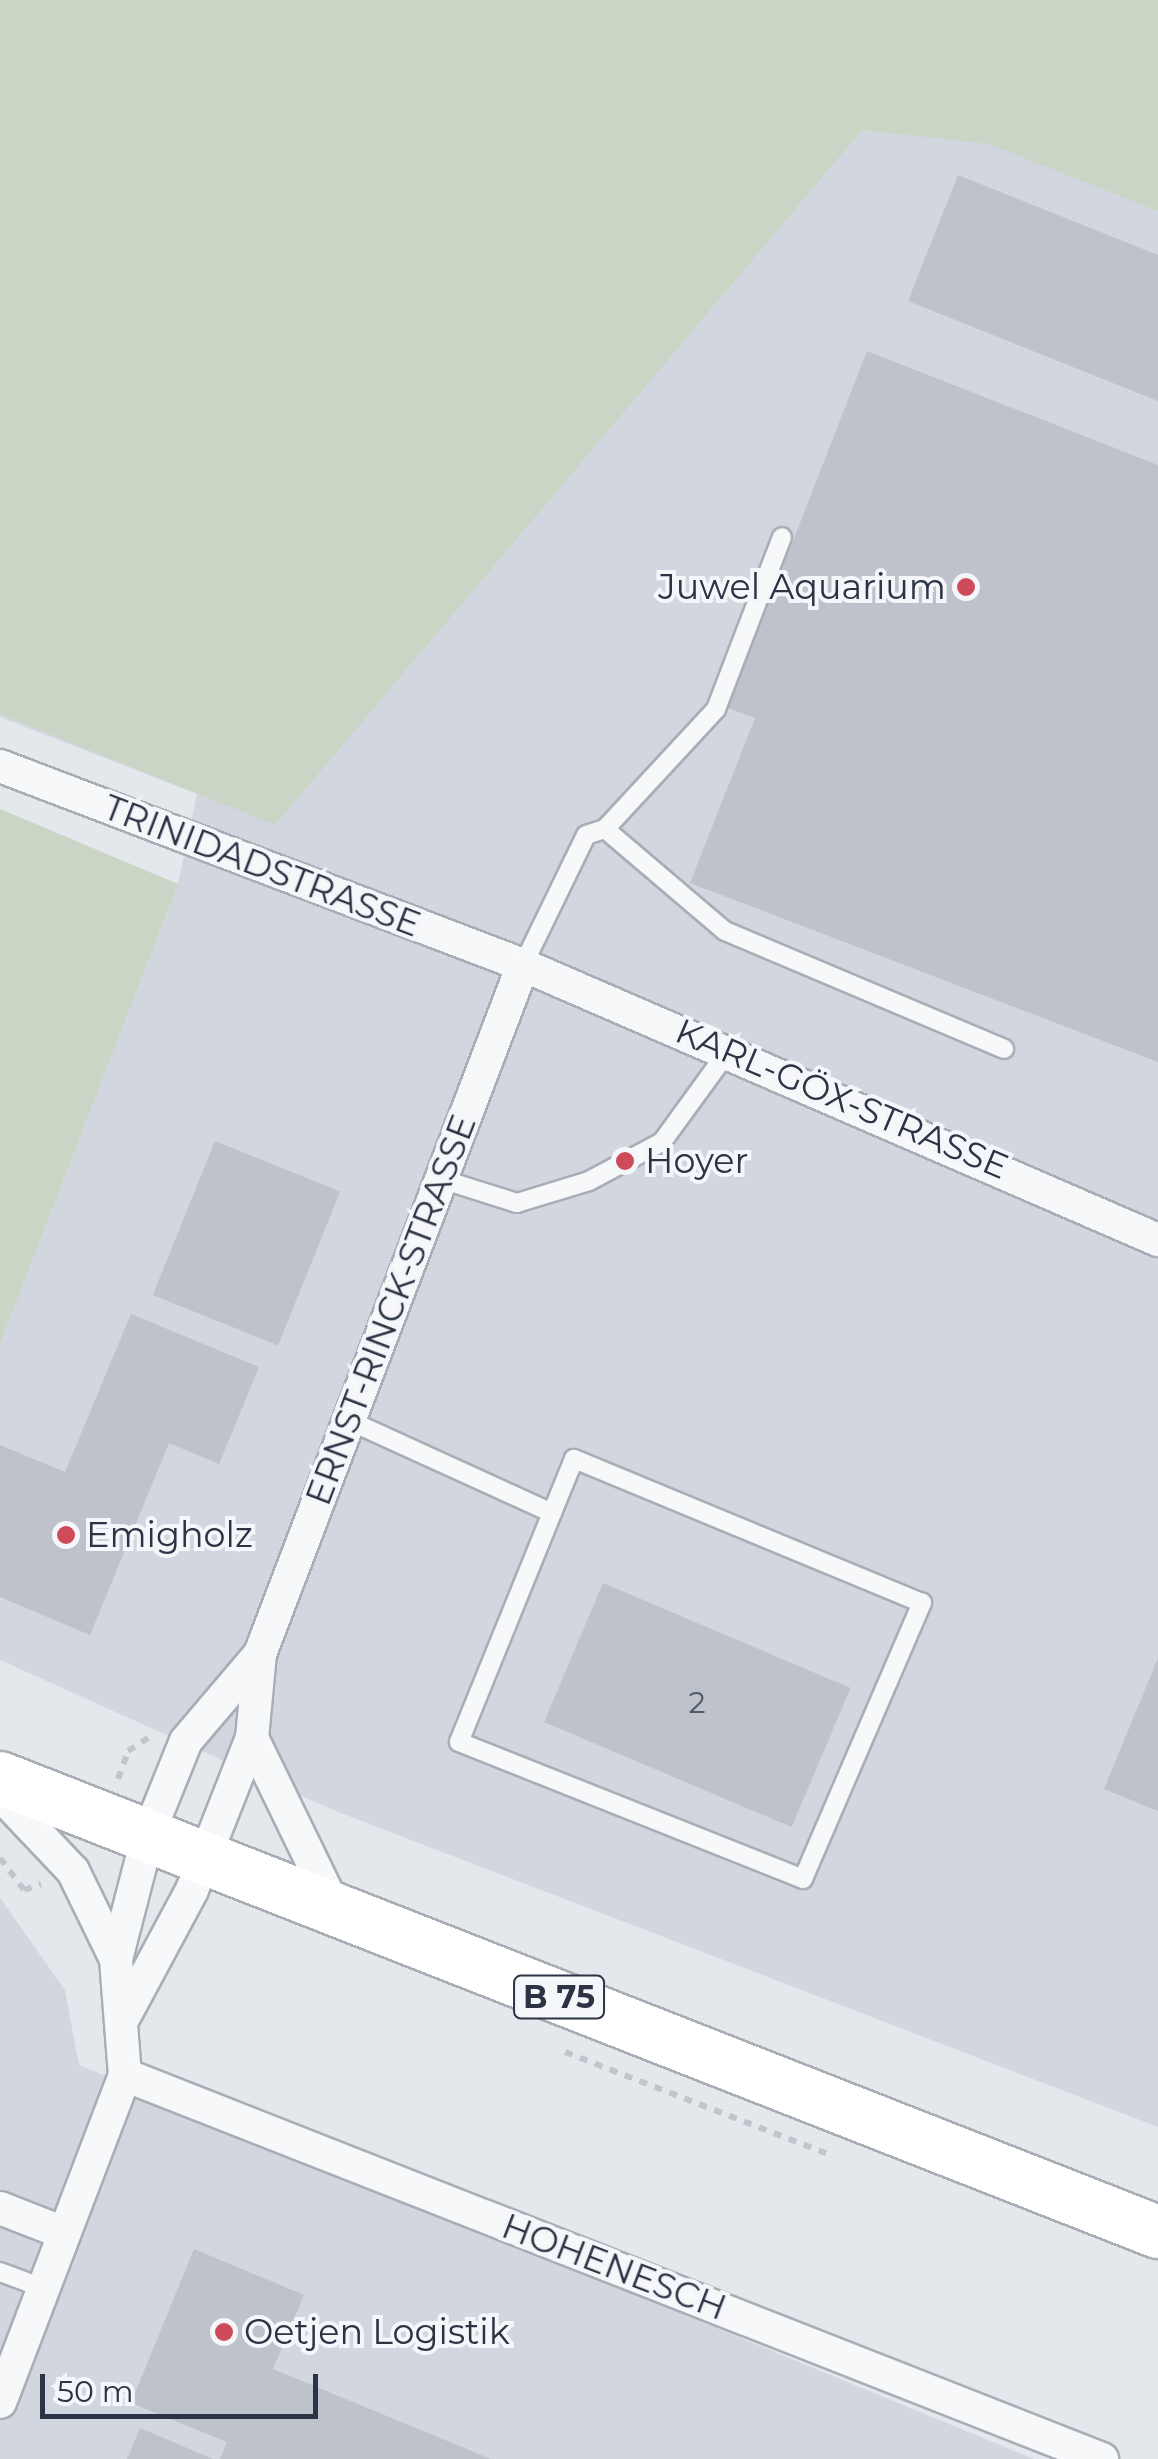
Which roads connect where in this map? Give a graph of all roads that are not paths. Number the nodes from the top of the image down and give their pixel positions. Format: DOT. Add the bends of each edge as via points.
graph roads {
  1 [pos="782,536"];
  2 [pos="0,766"];
  3 [pos="605,829"];
  4 [pos="523,966"];
  5 [pos="1004,1048"];
  6 [pos="728,1051"];
  7 [pos="441,1179"];
  8 [pos="1158,1240"];
  9 [pos="348,1420"];
  10 [pos="552,1513"];
  11 [pos="260,1654"];
  12 [pos="252,1738"];
  13 [pos="0,1778"];
  14 [pos="0,1794"];
  15 [pos="148,1835"];
  16 [pos="205,1858"];
  17 [pos="335,1909"];
  18 [pos="116,1959"];
  19 [pos="125,2015"];
  20 [pos="125,2075"];
  21 [pos="0,2208"];
  22 [pos="1158,2232"];
  23 [pos="64,2233"];
  24 [pos="0,2272"];
  25 [pos="44,2288"];
  26 [pos="0,2402"];
  27 [pos="1102,2459"];
  1 -- 3 [label="lane" via="716,709"];
  2 -- 4 [label="street, TRINIDADSTRASSE"];
  3 -- 4 [label="lane" via="586,834"];
  3 -- 5 [label="lane" via="725,930"];
  4 -- 6 [label="street, KARL-GÖX-STRASSE"];
  4 -- 7 [label="street, ERNST-RINCK-STRASSE"];
  6 -- 7 [label="lane" via="662,1142 590,1181 517,1203"];
  6 -- 8 [label="street, KARL-GÖX-STRASSE"];
  7 -- 9 [label="street, ERNST-RINCK-STRASSE"];
  9 -- 10 [label="lane"];
  9 -- 11 [label="street, ERNST-RINCK-STRASSE"];
  10 -- 10 [label="lane" via="459,1742 803,1880 922,1603 574,1458"];
  11 -- 12 [label="street, ERNST-RINCK-STRASSE"];
  11 -- 15 [label="street, ERNST-RINCK-STRASSE" via="186,1742"];
  12 -- 16 [label="street, ERNST-RINCK-STRASSE"];
  12 -- 17 [label="street"];
  13 -- 15 [label="main road, B 75"];
  14 -- 18 [label="street" via="73,1871"];
  15 -- 16 [label="main road, B 75"];
  15 -- 18 [label="street, ERNST-RINCK-STRASSE"];
  16 -- 17 [label="main road, B 75"];
  16 -- 19 [label="street, ERNST-RINCK-STRASSE"];
  17 -- 22 [label="main road, B 75"];
  18 -- 19 [label="street"];
  19 -- 20 [label="street"];
  20 -- 23 [label="street"];
  20 -- 27 [label="street, HOHENESCH"];
  21 -- 23 [label="street"];
  23 -- 25 [label="street"];
  24 -- 25 [label="lane"];
  25 -- 26 [label="street"];
}
